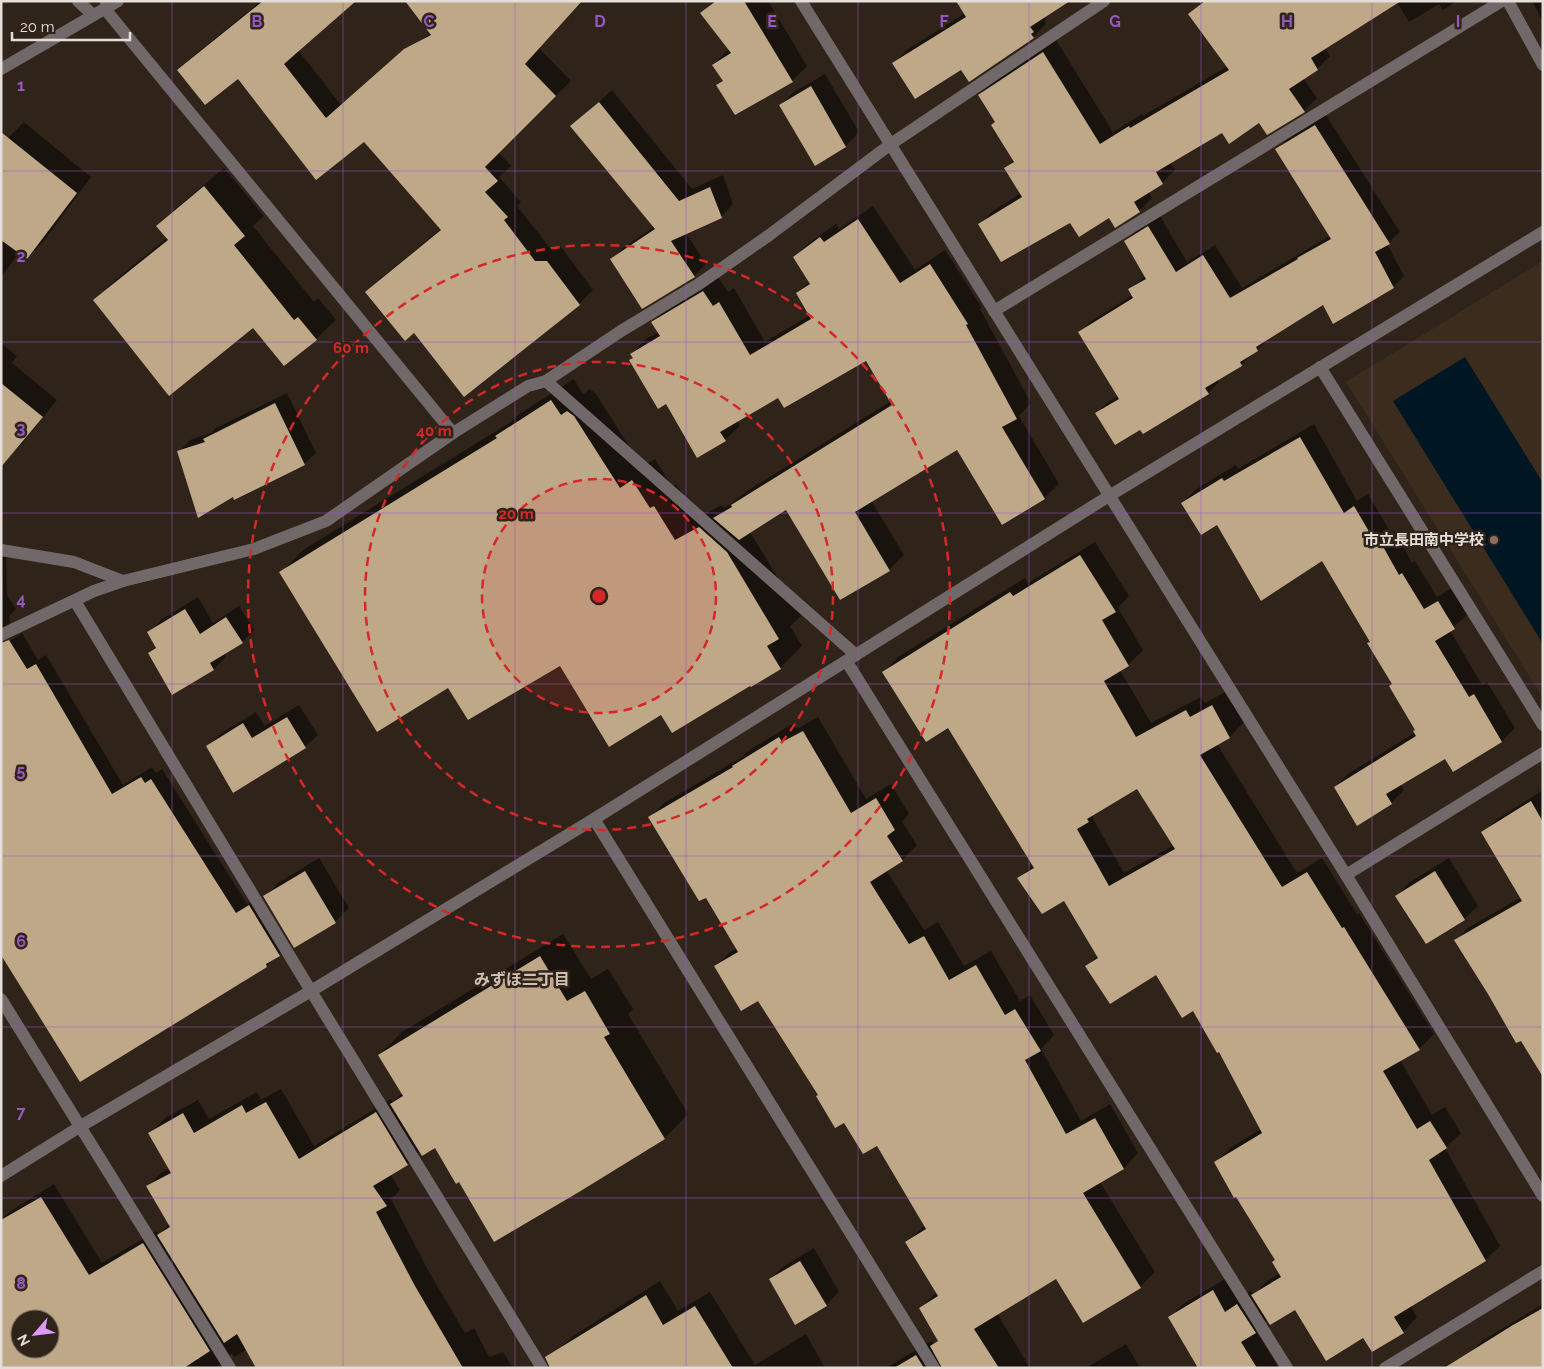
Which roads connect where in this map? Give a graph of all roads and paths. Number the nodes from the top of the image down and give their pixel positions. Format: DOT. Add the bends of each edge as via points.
graph roads {
  1 [pos="78,1"];
  2 [pos="118,1"];
  3 [pos="801,1"];
  4 [pos="1104,1"];
  5 [pos="1502,1"];
  6 [pos="1508,1"];
  7 [pos="106,5"];
  8 [pos="93,15"];
  9 [pos="1543,65"];
  10 [pos="1,69"];
  11 [pos="891,144"];
  12 [pos="1543,232"];
  13 [pos="994,311"];
  14 [pos="1320,368"];
  15 [pos="546,381"];
  16 [pos="452,433"];
  17 [pos="1109,496"];
  18 [pos="1,550"];
  19 [pos="123,581"];
  20 [pos="75,601"];
  21 [pos="1,636"];
  22 [pos="852,658"];
  23 [pos="1543,725"];
  24 [pos="1543,753"];
  25 [pos="594,819"];
  26 [pos="1346,875"];
  27 [pos="311,991"];
  28 [pos="1,999"];
  29 [pos="80,1126"];
  30 [pos="1,1176"];
  31 [pos="1543,1196"];
  32 [pos="1543,1271"];
  33 [pos="230,1368"];
  34 [pos="542,1368"];
  35 [pos="934,1368"];
  36 [pos="1287,1368"];
  37 [pos="1386,1368"];
  1 -- 8 [label="street"];
  2 -- 7 [label="street"];
  3 -- 11 [label="street"];
  4 -- 11 [label="street"];
  5 -- 13 [label="street"];
  6 -- 9 [label="street"];
  7 -- 8 [label="street"];
  7 -- 16 [label="street"];
  8 -- 10 [label="street"];
  11 -- 13 [label="street"];
  11 -- 15 [label="street" via="699,284"];
  12 -- 14 [label="street"];
  13 -- 17 [label="street"];
  14 -- 17 [label="street"];
  14 -- 23 [label="street"];
  15 -- 16 [label="street" via="528,386"];
  15 -- 22 [label="street"];
  16 -- 19 [label="street" via="326,521 254,549"];
  17 -- 22 [label="street"];
  17 -- 26 [label="street"];
  18 -- 19 [label="street" via="74,562"];
  19 -- 20 [label="street"];
  20 -- 21 [label="street"];
  20 -- 27 [label="street"];
  22 -- 25 [label="street"];
  22 -- 36 [label="street"];
  24 -- 26 [label="street"];
  25 -- 27 [label="street"];
  25 -- 35 [label="street"];
  26 -- 31 [label="street"];
  27 -- 29 [label="street"];
  27 -- 34 [label="street"];
  28 -- 29 [label="street"];
  29 -- 30 [label="street"];
  29 -- 33 [label="street"];
  32 -- 37 [label="street"];
}
